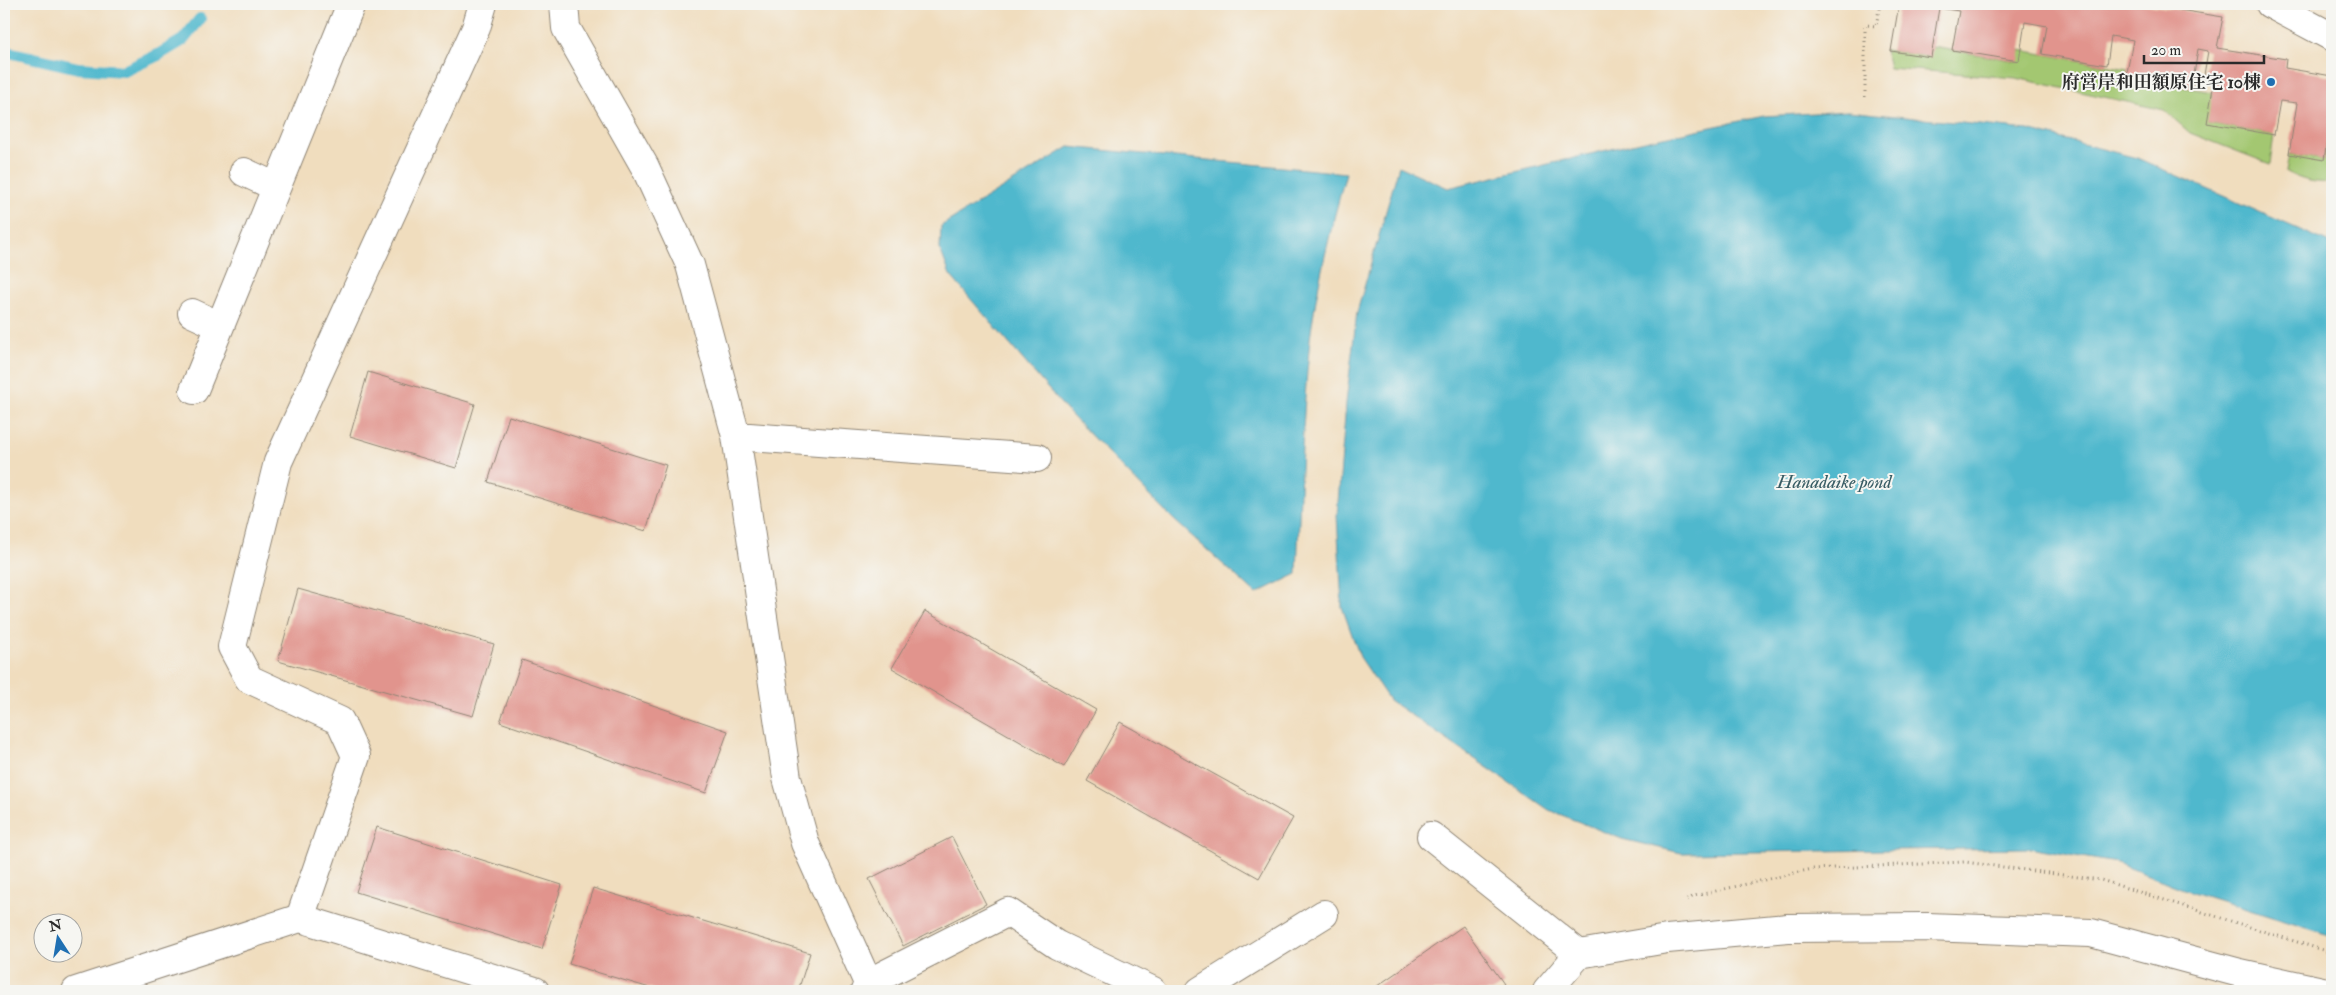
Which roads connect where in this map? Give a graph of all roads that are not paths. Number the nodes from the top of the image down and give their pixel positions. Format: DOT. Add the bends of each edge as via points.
graph roads {
  1 [pos="350,4"];
  2 [pos="483,4"];
  3 [pos="564,4"];
  4 [pos="2270,4"];
  5 [pos="2332,37"];
  6 [pos="244,172"];
  7 [pos="276,187"];
  8 [pos="192,313"];
  9 [pos="220,326"];
  10 [pos="194,390"];
  11 [pos="736,436"];
  12 [pos="1037,458"];
  13 [pos="1431,836"];
  14 [pos="1324,914"];
  15 [pos="300,918"];
  16 [pos="1579,954"];
  17 [pos="866,987"];
  18 [pos="76,991"];
  19 [pos="535,991"];
  20 [pos="1153,991"];
  21 [pos="1200,991"];
  22 [pos="1547,991"];
  23 [pos="2322,991"];
  1 -- 7 [label="street"];
  2 -- 15 [label="street" via="476,28 278,462 232,647 249,679 340,721 356,756"];
  3 -- 11 [label="street" via="566,28 645,167 690,265"];
  4 -- 5 [label="street"];
  6 -- 7 [label="street"];
  7 -- 9 [label="street"];
  8 -- 9 [label="street"];
  9 -- 10 [label="street"];
  11 -- 12 [label="street"];
  11 -- 17 [label="street" via="786,778 805,843"];
  13 -- 16 [label="street"];
  14 -- 21 [label="street"];
  15 -- 18 [label="street"];
  15 -- 19 [label="street"];
  16 -- 22 [label="street"];
  16 -- 23 [label="street" via="1667,938 1788,928 1928,927 2091,933 2240,973"];
  17 -- 20 [label="street" via="1008,912 1057,945"];
}
